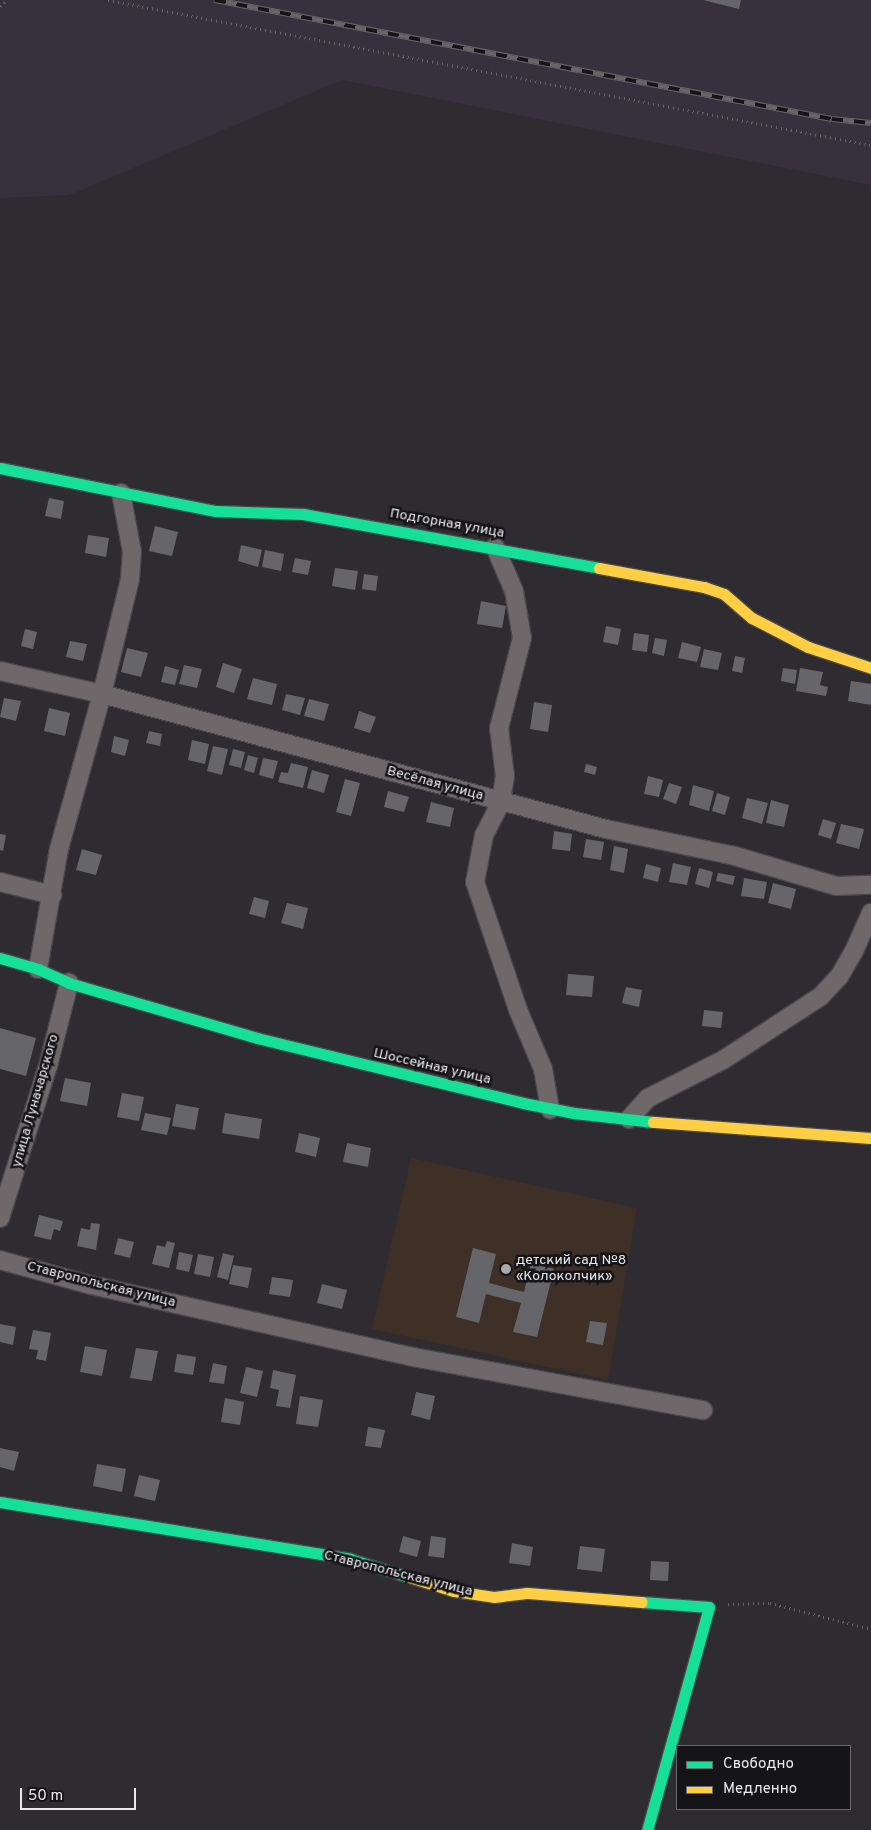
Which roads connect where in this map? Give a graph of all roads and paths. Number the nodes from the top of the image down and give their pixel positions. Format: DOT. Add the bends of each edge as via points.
graph roads {
  1 [pos="7,0"];
  2 [pos="108,0"];
  3 [pos="0,6"];
  4 [pos="871,145"];
  5 [pos="0,468"];
  6 [pos="121,493"];
  7 [pos="495,547"];
  8 [pos="871,668"];
  9 [pos="0,671"];
  10 [pos="102,694"];
  11 [pos="501,802"];
  12 [pos="0,882"];
  13 [pos="871,886"];
  14 [pos="52,895"];
  15 [pos="871,913"];
  16 [pos="0,958"];
  17 [pos="38,969"];
  18 [pos="69,983"];
  19 [pos="550,1108"];
  20 [pos="629,1119"];
  21 [pos="871,1138"];
  22 [pos="0,1218"];
  23 [pos="0,1260"];
  24 [pos="703,1410"];
  25 [pos="0,1502"];
  26 [pos="709,1607"];
  27 [pos="871,1628"];
  28 [pos="647,1830"];
  1 -- 3 [label="path"];
  2 -- 4 [label="path"];
  5 -- 6 [label="street, Подгорная улица"];
  6 -- 7 [label="street, Подгорная улица" via="216,511 302,514"];
  6 -- 10 [label="street" via="132,552 130,579"];
  7 -- 8 [label="street, Подгорная улица" via="572,565 704,587 724,594 752,618 808,647"];
  7 -- 11 [label="street" via="514,591 522,638 498,728 505,776"];
  9 -- 10 [label="street, Весёлая улица"];
  10 -- 11 [label="street, Весёлая улица"];
  10 -- 14 [label="street" via="58,849"];
  11 -- 13 [label="street, Весёлая улица" via="735,856 836,886"];
  11 -- 19 [label="street" via="484,836 475,882 518,1010 543,1069"];
  12 -- 14 [label="street"];
  14 -- 17 [label="street"];
  15 -- 20 [label="street" via="843,970 822,996 723,1060 648,1098"];
  16 -- 17 [label="street, Шоссейная улица"];
  17 -- 18 [label="street, Шоссейная улица"];
  18 -- 19 [label="street, Шоссейная улица" via="294,1048"];
  18 -- 22 [label="street, улица Луначарского" via="48,1066"];
  19 -- 20 [label="street, Шоссейная улица"];
  20 -- 21 [label="street, Шоссейная улица"];
  23 -- 24 [label="street, Ставропольская улица" via="91,1285 413,1357"];
  25 -- 26 [label="street, Ставропольская улица" via="350,1559 454,1591 494,1597 527,1593"];
  26 -- 27 [label="path" via="748,1601 770,1603"];
  26 -- 28 [label="street"];
}
